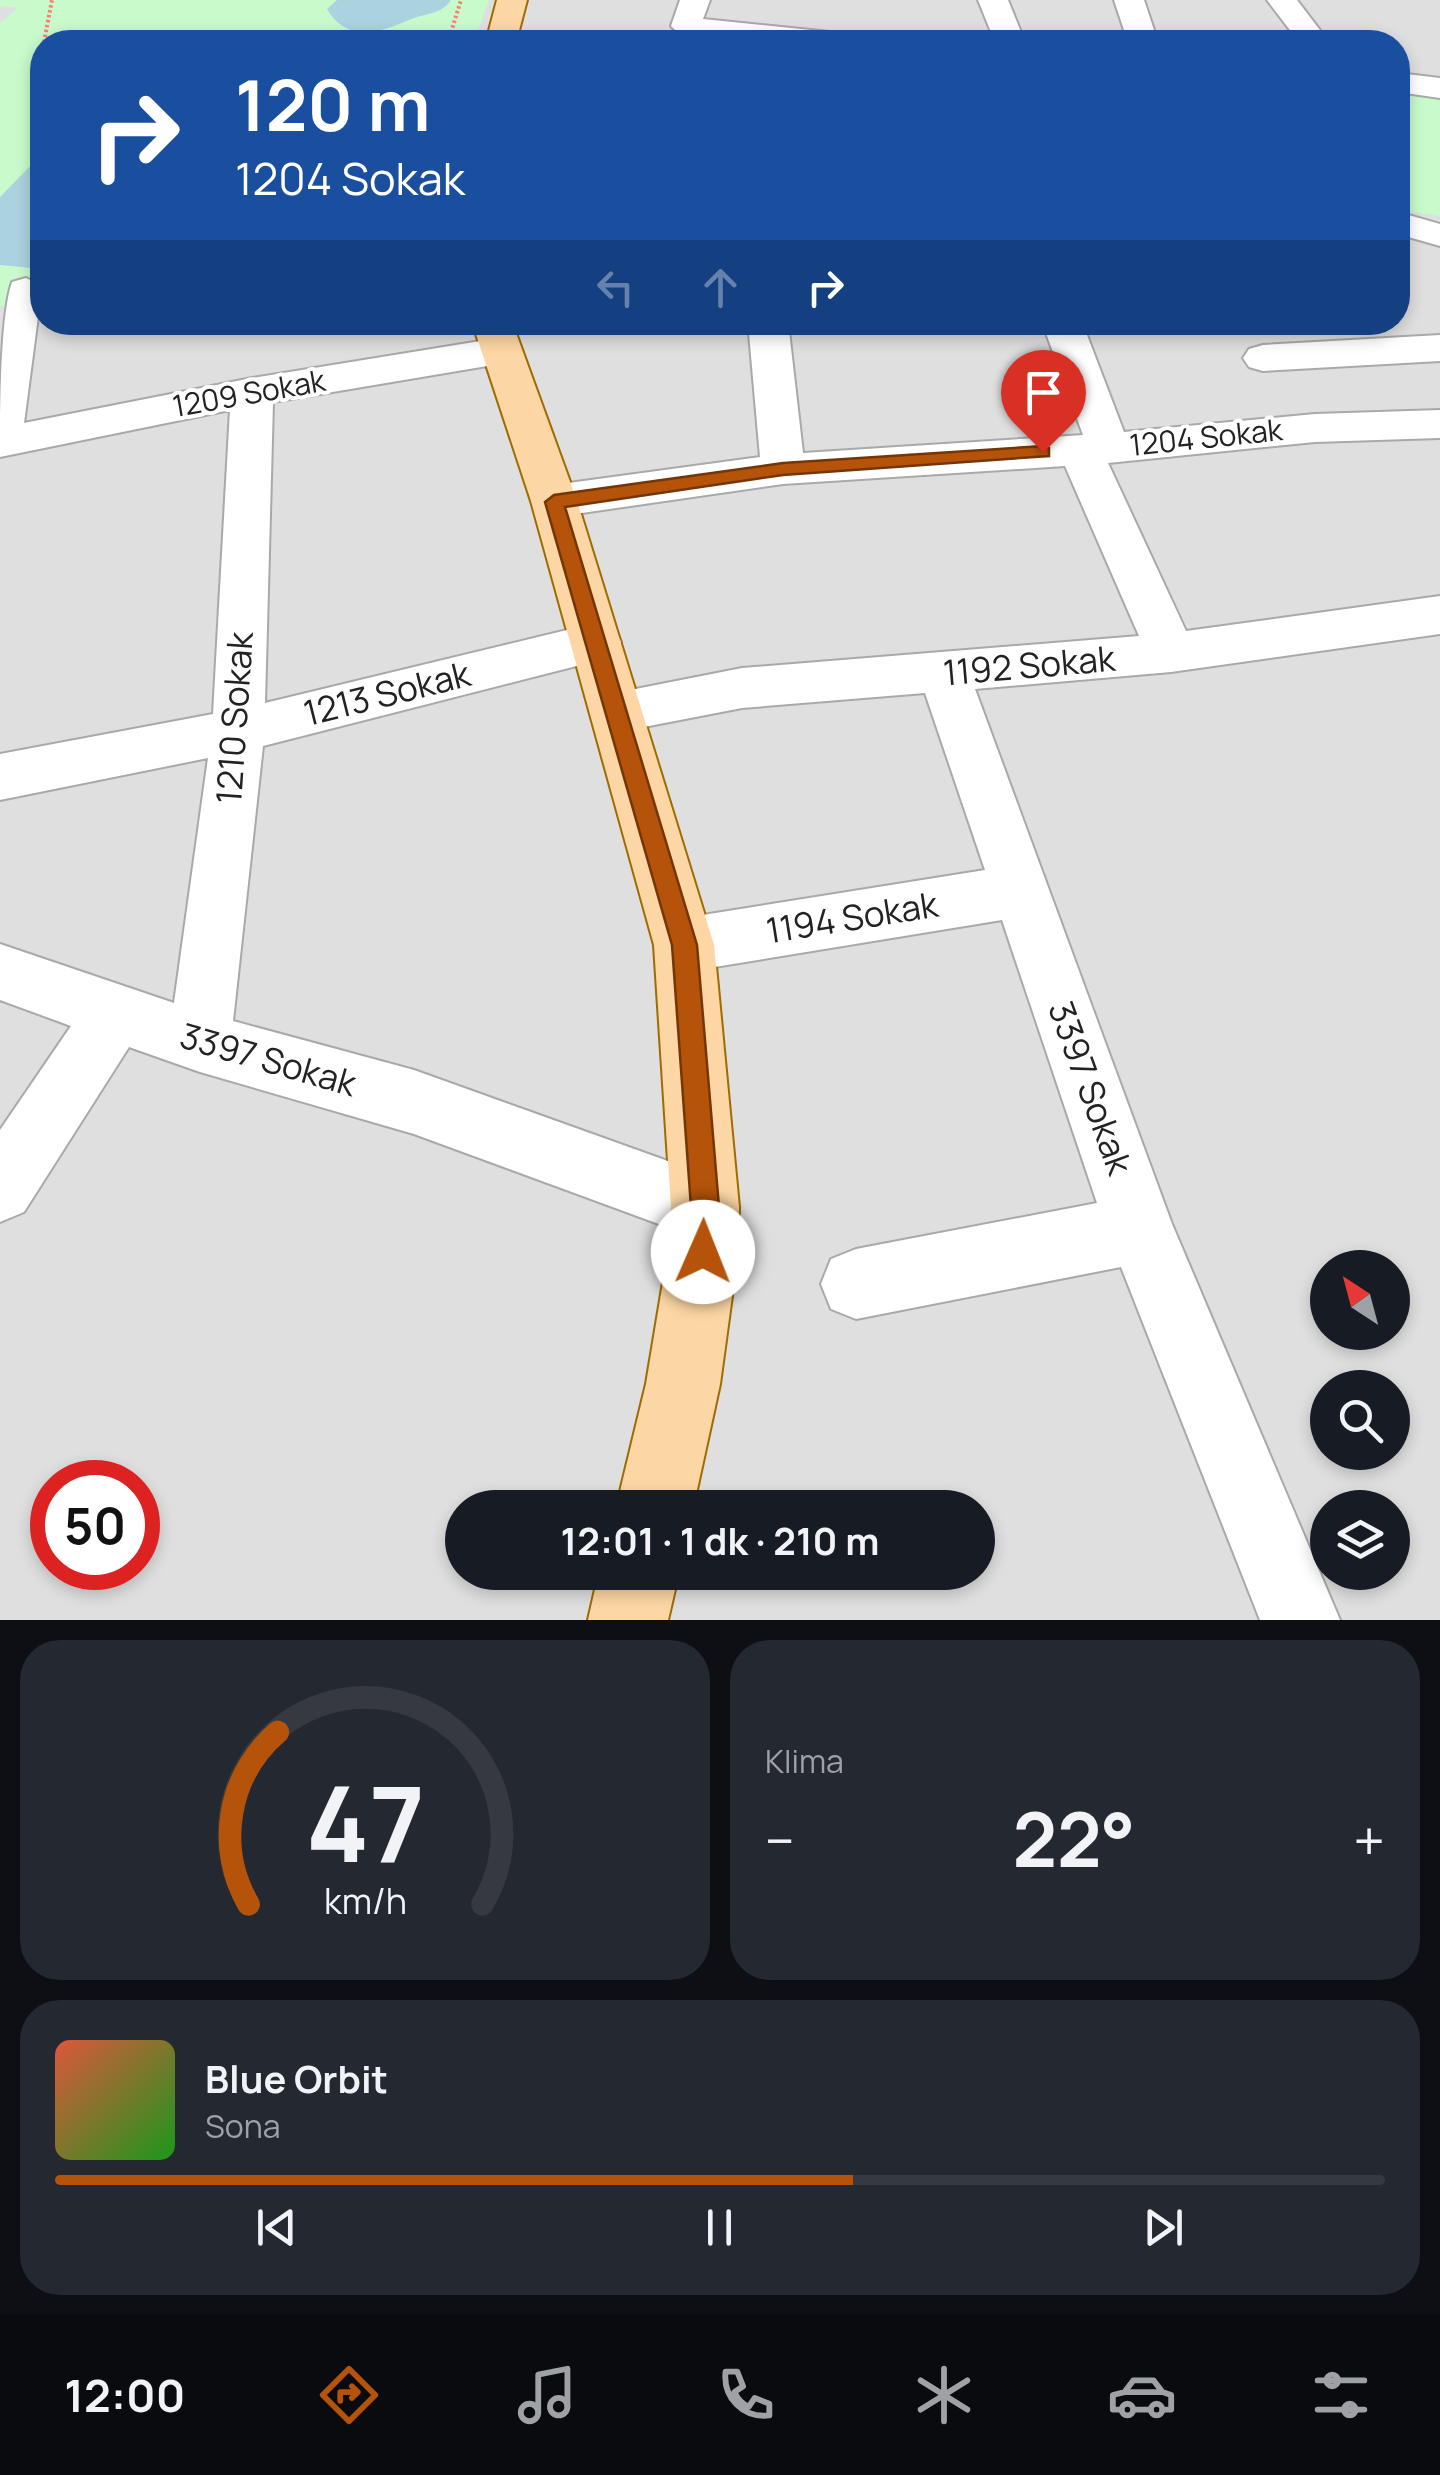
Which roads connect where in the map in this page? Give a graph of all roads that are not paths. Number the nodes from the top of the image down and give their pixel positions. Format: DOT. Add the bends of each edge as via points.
graph roads {
  1 [pos="512,0"];
  2 [pos="694,0"];
  3 [pos="993,0"];
  4 [pos="1129,0"];
  5 [pos="1282,0"];
  6 [pos="504,30"];
  7 [pos="776,30"];
  8 [pos="1005,30"];
  9 [pos="1140,30"];
  10 [pos="1305,30"];
  11 [pos="1410,85"];
  12 [pos="1440,88"];
  13 [pos="1410,227"];
  14 [pos="1440,235"];
  15 [pos="23,290"];
  16 [pos="769,335"];
  17 [pos="1065,335"];
  18 [pos="1249,335"];
  19 [pos="495,337"];
  20 [pos="1440,348"];
  21 [pos="1264,358"];
  22 [pos="252,392"];
  23 [pos="1440,424"];
  24 [pos="1390,427"];
  25 [pos="1315,428"];
  26 [pos="0,441"];
  27 [pos="1095,449"];
  28 [pos="1440,457"];
  29 [pos="783,469"];
  30 [pos="554,502"];
  31 [pos="1440,615"];
  32 [pos="596,642"];
  33 [pos="1171,652"];
  34 [pos="944,674"];
  35 [pos="618,711"];
  36 [pos="238,731"];
  37 [pos="0,777"];
  38 [pos="1019,891"];
  39 [pos="684,945"];
  40 [pos="0,972"];
  41 [pos="116,1013"];
  42 [pos="200,1042"];
  43 [pos="0,1188"];
  44 [pos="705,1207"];
  45 [pos="1140,1229"];
  46 [pos="856,1284"];
  47 [pos="658,1490"];
  48 [pos="635,1590"];
  49 [pos="628,1620"];
  50 [pos="1300,1620"];
  1 -- 6 [label="main road"];
  2 -- 7 [label="street" via="686,26"];
  3 -- 8 [label="street"];
  4 -- 9 [label="street"];
  5 -- 10 [label="street"];
  11 -- 12 [label="street"];
  13 -- 14 [label="street"];
  15 -- 26 [label="street"];
  16 -- 29 [label="street"];
  17 -- 27 [label="street"];
  18 -- 21 [label="street"];
  19 -- 22 [label="street, 1209 Sokak"];
  19 -- 30 [label="main road"];
  20 -- 21 [label="street"];
  21 -- 25 [label="street"];
  22 -- 26 [label="street, 1209 Sokak"];
  22 -- 36 [label="street, 1210 Sokak"];
  23 -- 24 [label="street, 1204 Sokak"];
  24 -- 25 [label="street, 1204 Sokak"];
  24 -- 28 [label="street"];
  25 -- 27 [label="street, 1204 Sokak"];
  27 -- 29 [label="street, 1204 Sokak"];
  27 -- 33 [label="street"];
  29 -- 30 [label="street, 1204 Sokak"];
  30 -- 32 [label="main road"];
  31 -- 33 [label="street, 1192 Sokak"];
  32 -- 35 [label="main road"];
  32 -- 36 [label="street, 1213 Sokak"];
  33 -- 34 [label="street, 1192 Sokak"];
  34 -- 35 [label="street, 1192 Sokak" via="742,688"];
  34 -- 38 [label="street, 3397 Sokak"];
  35 -- 39 [label="main road"];
  36 -- 37 [label="street, 1213 Sokak"];
  36 -- 42 [label="street, 1210 Sokak"];
  38 -- 39 [label="street, 1194 Sokak"];
  38 -- 45 [label="street, 3397 Sokak"];
  39 -- 44 [label="main road"];
  40 -- 41 [label="street, 3397 Sokak"];
  41 -- 42 [label="street, 3397 Sokak"];
  41 -- 43 [label="street"];
  42 -- 44 [label="street, 3397 Sokak" via="414,1102"];
  44 -- 47 [label="main road" via="683,1384"];
  45 -- 46 [label="street"];
  45 -- 50 [label="street, 3397 Sokak"];
  48 -- 49 [label="main road"];
}
